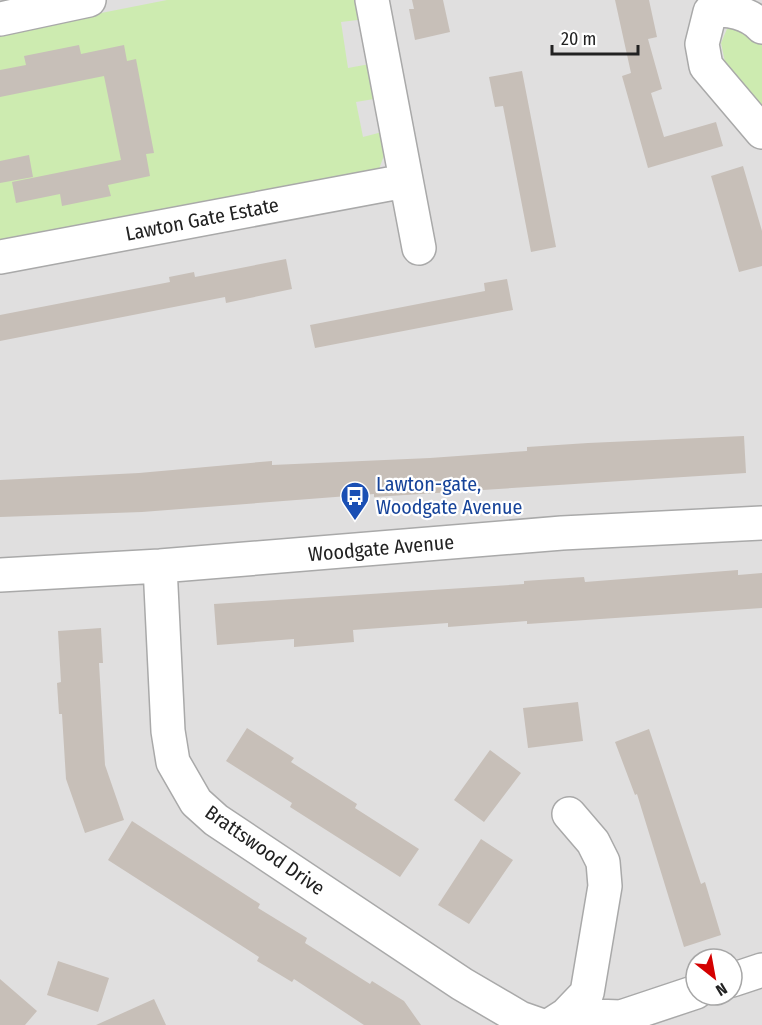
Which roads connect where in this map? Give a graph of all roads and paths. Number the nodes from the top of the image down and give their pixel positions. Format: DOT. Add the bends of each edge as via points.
graph roads {
  1 [pos="89,0"];
  2 [pos="372,0"];
  3 [pos="709,6"];
  4 [pos="0,19"];
  5 [pos="762,27"];
  6 [pos="762,132"];
  7 [pos="405,181"];
  8 [pos="419,248"];
  9 [pos="0,257"];
  10 [pos="762,524"];
  11 [pos="160,566"];
  12 [pos="0,575"];
  13 [pos="569,814"];
  14 [pos="762,970"];
  15 [pos="744,976"];
  16 [pos="684,996"];
  17 [pos="552,1022"];
  1 -- 4 [label="street"];
  2 -- 7 [label="street"];
  3 -- 5 [label="street" via="741,14"];
  3 -- 6 [label="street" via="702,45 706,66"];
  7 -- 8 [label="street"];
  7 -- 9 [label="street, Lawton Gate Estate"];
  10 -- 11 [label="street, Woodgate Avenue" via="562,533"];
  11 -- 12 [label="street, Woodgate Avenue"];
  11 -- 17 [label="street, Brattswood Drive" via="168,731 173,762 196,802 216,820 462,984 520,1018"];
  13 -- 17 [label="street" via="593,842 603,862 605,886 587,993"];
  14 -- 15 [label="street"];
  16 -- 17 [label="street, Brattswood Drive" via="621,1017"];
}
